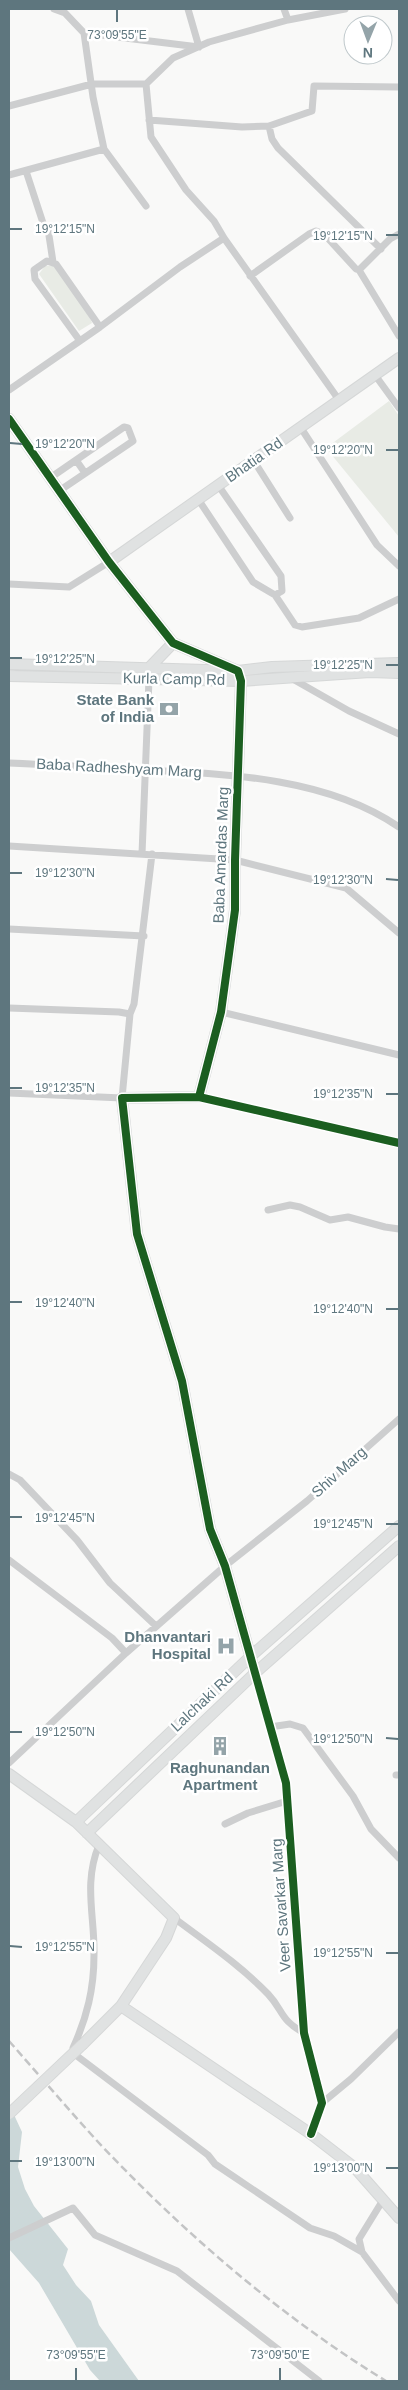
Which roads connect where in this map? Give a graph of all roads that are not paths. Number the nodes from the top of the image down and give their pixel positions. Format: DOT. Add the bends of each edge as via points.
graph roads {
  1 [pos="54,9"];
  2 [pos="188,9"];
  3 [pos="284,9"];
  4 [pos="345,9"];
  5 [pos="288,20"];
  6 [pos="84,33"];
  7 [pos="199,47"];
  8 [pos="92,84"];
  9 [pos="146,84"];
  10 [pos="399,87"];
  11 [pos="9,106"];
  12 [pos="149,120"];
  13 [pos="269,126"];
  14 [pos="104,149"];
  15 [pos="26,171"];
  16 [pos="9,175"];
  17 [pos="146,206"];
  18 [pos="399,234"];
  19 [pos="224,238"];
  20 [pos="381,249"];
  21 [pos="54,262"];
  22 [pos="359,270"];
  23 [pos="250,276"];
  24 [pos="100,327"];
  25 [pos="399,336"];
  26 [pos="80,341"];
  27 [pos="399,358"];
  28 [pos="375,375"];
  29 [pos="9,390"];
  30 [pos="339,400"];
  31 [pos="399,408"];
  32 [pos="9,419"];
  33 [pos="301,428"];
  34 [pos="76,460"];
  35 [pos="254,461"];
  36 [pos="85,473"];
  37 [pos="50,478"];
  38 [pos="218,485"];
  39 [pos="59,491"];
  40 [pos="198,499"];
  41 [pos="290,518"];
  42 [pos="109,562"];
  43 [pos="398,564"];
  44 [pos="9,584"];
  45 [pos="275,595"];
  46 [pos="399,599"];
  47 [pos="173,643"];
  48 [pos="399,663"];
  49 [pos="9,664"];
  50 [pos="149,674"];
  51 [pos="399,674"];
  52 [pos="9,676"];
  53 [pos="240,676"];
  54 [pos="290,677"];
  55 [pos="399,734"];
  56 [pos="9,763"];
  57 [pos="146,770"];
  58 [pos="238,774"];
  59 [pos="399,827"];
  60 [pos="9,846"];
  61 [pos="142,854"];
  62 [pos="152,854"];
  63 [pos="235,860"];
  64 [pos="9,929"];
  65 [pos="399,933"];
  66 [pos="144,936"];
  67 [pos="9,1008"];
  68 [pos="221,1012"];
  69 [pos="130,1014"];
  70 [pos="399,1056"];
  71 [pos="9,1093"];
  72 [pos="122,1098"];
  73 [pos="199,1098"];
  74 [pos="399,1143"];
  75 [pos="268,1210"];
  76 [pos="399,1228"];
  77 [pos="399,1419"];
  78 [pos="9,1474"];
  79 [pos="399,1526"];
  80 [pos="399,1546"];
  81 [pos="9,1560"];
  82 [pos="225,1566"];
  83 [pos="156,1626"];
  84 [pos="126,1653"];
  85 [pos="251,1656"];
  86 [pos="255,1673"];
  87 [pos="270,1727"];
  88 [pos="9,1763"];
  89 [pos="9,1774"];
  90 [pos="287,1801"];
  91 [pos="76,1822"];
  92 [pos="225,1824"];
  93 [pos="86,1834"];
  94 [pos="98,1845"];
  95 [pos="399,1858"];
  96 [pos="174,1918"];
  97 [pos="121,2006"];
  98 [pos="399,2032"];
  99 [pos="304,2034"];
  100 [pos="322,2104"];
  101 [pos="9,2114"];
  102 [pos="311,2134"];
  103 [pos="383,2200"];
  104 [pos="399,2218"];
  105 [pos="9,2238"];
  106 [pos="362,2252"];
  107 [pos="399,2301"];
  108 [pos="319,2381"];
  1 -- 6 [label="street" via="65,13"];
  2 -- 7 [label="street"];
  3 -- 5 [label="street"];
  4 -- 5 [label="street"];
  5 -- 7 [label="street"];
  6 -- 7 [label="street"];
  6 -- 8 [label="street"];
  7 -- 9 [label="street" via="173,58"];
  8 -- 9 [label="street"];
  8 -- 11 [label="street"];
  8 -- 14 [label="street"];
  9 -- 12 [label="street"];
  10 -- 13 [label="street" via="314,86 312,111"];
  12 -- 13 [label="street"];
  12 -- 19 [label="street" via="151,137 186,190 214,221"];
  13 -- 20 [label="street" via="278,148"];
  14 -- 15 [label="street"];
  14 -- 17 [label="street"];
  15 -- 16 [label="street"];
  15 -- 21 [label="street" via="48,230"];
  18 -- 20 [label="street"];
  19 -- 23 [label="street"];
  19 -- 24 [label="street"];
  20 -- 22 [label="street"];
  21 -- 24 [label="street"];
  21 -- 26 [label="street" via="47,262 34,270 33,276"];
  22 -- 23 [label="street" via="324,234 316,231"];
  22 -- 25 [label="street"];
  23 -- 30 [label="street"];
  24 -- 26 [label="street"];
  26 -- 29 [label="street"];
  27 -- 28 [label="street, Bhatia Rd"];
  28 -- 30 [label="street, Bhatia Rd"];
  28 -- 31 [label="street"];
  30 -- 33 [label="street, Bhatia Rd"];
  32 -- 37 [label="street"];
  33 -- 35 [label="street, Bhatia Rd"];
  33 -- 43 [label="street" via="377,545"];
  34 -- 36 [label="street"];
  34 -- 36 [label="street" via="124,427 128,428 133,441"];
  34 -- 37 [label="street"];
  35 -- 38 [label="street, Bhatia Rd"];
  35 -- 41 [label="street"];
  36 -- 39 [label="street"];
  37 -- 39 [label="street"];
  38 -- 40 [label="street, Bhatia Rd"];
  38 -- 45 [label="street" via="281,576 282,590"];
  39 -- 42 [label="street"];
  40 -- 42 [label="street, Bhatia Rd"];
  40 -- 45 [label="street" via="253,582"];
  42 -- 44 [label="street" via="69,588"];
  42 -- 47 [label="street"];
  45 -- 46 [label="street" via="295,625 302,627 359,618"];
  47 -- 50 [label="street"];
  47 -- 53 [label="street"];
  48 -- 53 [label="street, Kurla Camp Rd" via="272,667"];
  49 -- 50 [label="street, Kurla Camp Rd"];
  50 -- 52 [label="street, Kurla Camp Rd"];
  50 -- 53 [label="street, Kurla Camp Rd"];
  50 -- 57 [label="street"];
  51 -- 54 [label="street, Kurla Camp Rd" via="370,672"];
  53 -- 54 [label="street, Kurla Camp Rd"];
  53 -- 58 [label="street, Baba Amardas Marg"];
  54 -- 55 [label="street" via="349,711"];
  56 -- 57 [label="street, Baba Radheshyam Marg"];
  57 -- 58 [label="street, Baba Radheshyam Marg"];
  57 -- 61 [label="street"];
  58 -- 59 [label="street, Baba Radheshyam Marg" via="326,793 376,811"];
  58 -- 63 [label="street, Baba Amardas Marg"];
  60 -- 61 [label="street"];
  61 -- 62 [label="street"];
  62 -- 63 [label="street"];
  62 -- 66 [label="street"];
  63 -- 65 [label="street" via="346,888"];
  63 -- 68 [label="street, Baba Amardas Marg" via="235,910"];
  64 -- 66 [label="street"];
  66 -- 69 [label="street"];
  67 -- 69 [label="street"];
  68 -- 70 [label="street"];
  68 -- 73 [label="street, Baba Amardas Marg"];
  69 -- 72 [label="street"];
  71 -- 72 [label="street"];
  72 -- 73 [label="street"];
  72 -- 82 [label="street" via="137,1234 182,1381 210,1528"];
  73 -- 74 [label="street"];
  75 -- 76 [label="street" via="295,1206 330,1220 348,1217 385,1228"];
  77 -- 82 [label="street, Shiv Marg" via="307,1501"];
  78 -- 83 [label="street" via="20,1480 77,1540 110,1583"];
  79 -- 85 [label="street, Lalchaki Rd"];
  80 -- 86 [label="street, Lalchaki Rd"];
  81 -- 84 [label="street" via="112,1638"];
  82 -- 83 [label="street, Shiv Marg"];
  82 -- 85 [label="street"];
  83 -- 84 [label="street, Shiv Marg"];
  84 -- 88 [label="street, Shiv Marg"];
  85 -- 86 [label="street"];
  85 -- 91 [label="street, Lalchaki Rd"];
  86 -- 87 [label="street, Veer Savarkar Marg"];
  86 -- 93 [label="street, Lalchaki Rd"];
  87 -- 90 [label="street, Veer Savarkar Marg" via="286,1782"];
  87 -- 95 [label="street" via="290,1724 303,1728 353,1796 371,1829"];
  89 -- 91 [label="street"];
  90 -- 92 [label="street"];
  90 -- 99 [label="street, Veer Savarkar Marg"];
  91 -- 93 [label="street"];
  93 -- 94 [label="street"];
  94 -- 96 [label="street"];
  94 -- 106 [label="street" via="91,1862 90,1879 95,1953 93,1985 89,2008 73,2048 77,2056 208,2154 215,2164 310,2228 334,2236"];
  96 -- 97 [label="street" via="166,1938"];
  96 -- 99 [label="street" via="234,1962 269,1996 284,2020"];
  97 -- 101 [label="street, bridge"];
  97 -- 102 [label="street"];
  98 -- 100 [label="street"];
  99 -- 100 [label="street, Veer Savarkar Marg"];
  100 -- 102 [label="street"];
  102 -- 103 [label="street" via="355,2168"];
  103 -- 104 [label="street"];
  103 -- 106 [label="street" via="359,2239"];
  105 -- 108 [label="street" via="73,2208 95,2235 177,2271"];
  106 -- 107 [label="street"];
}
